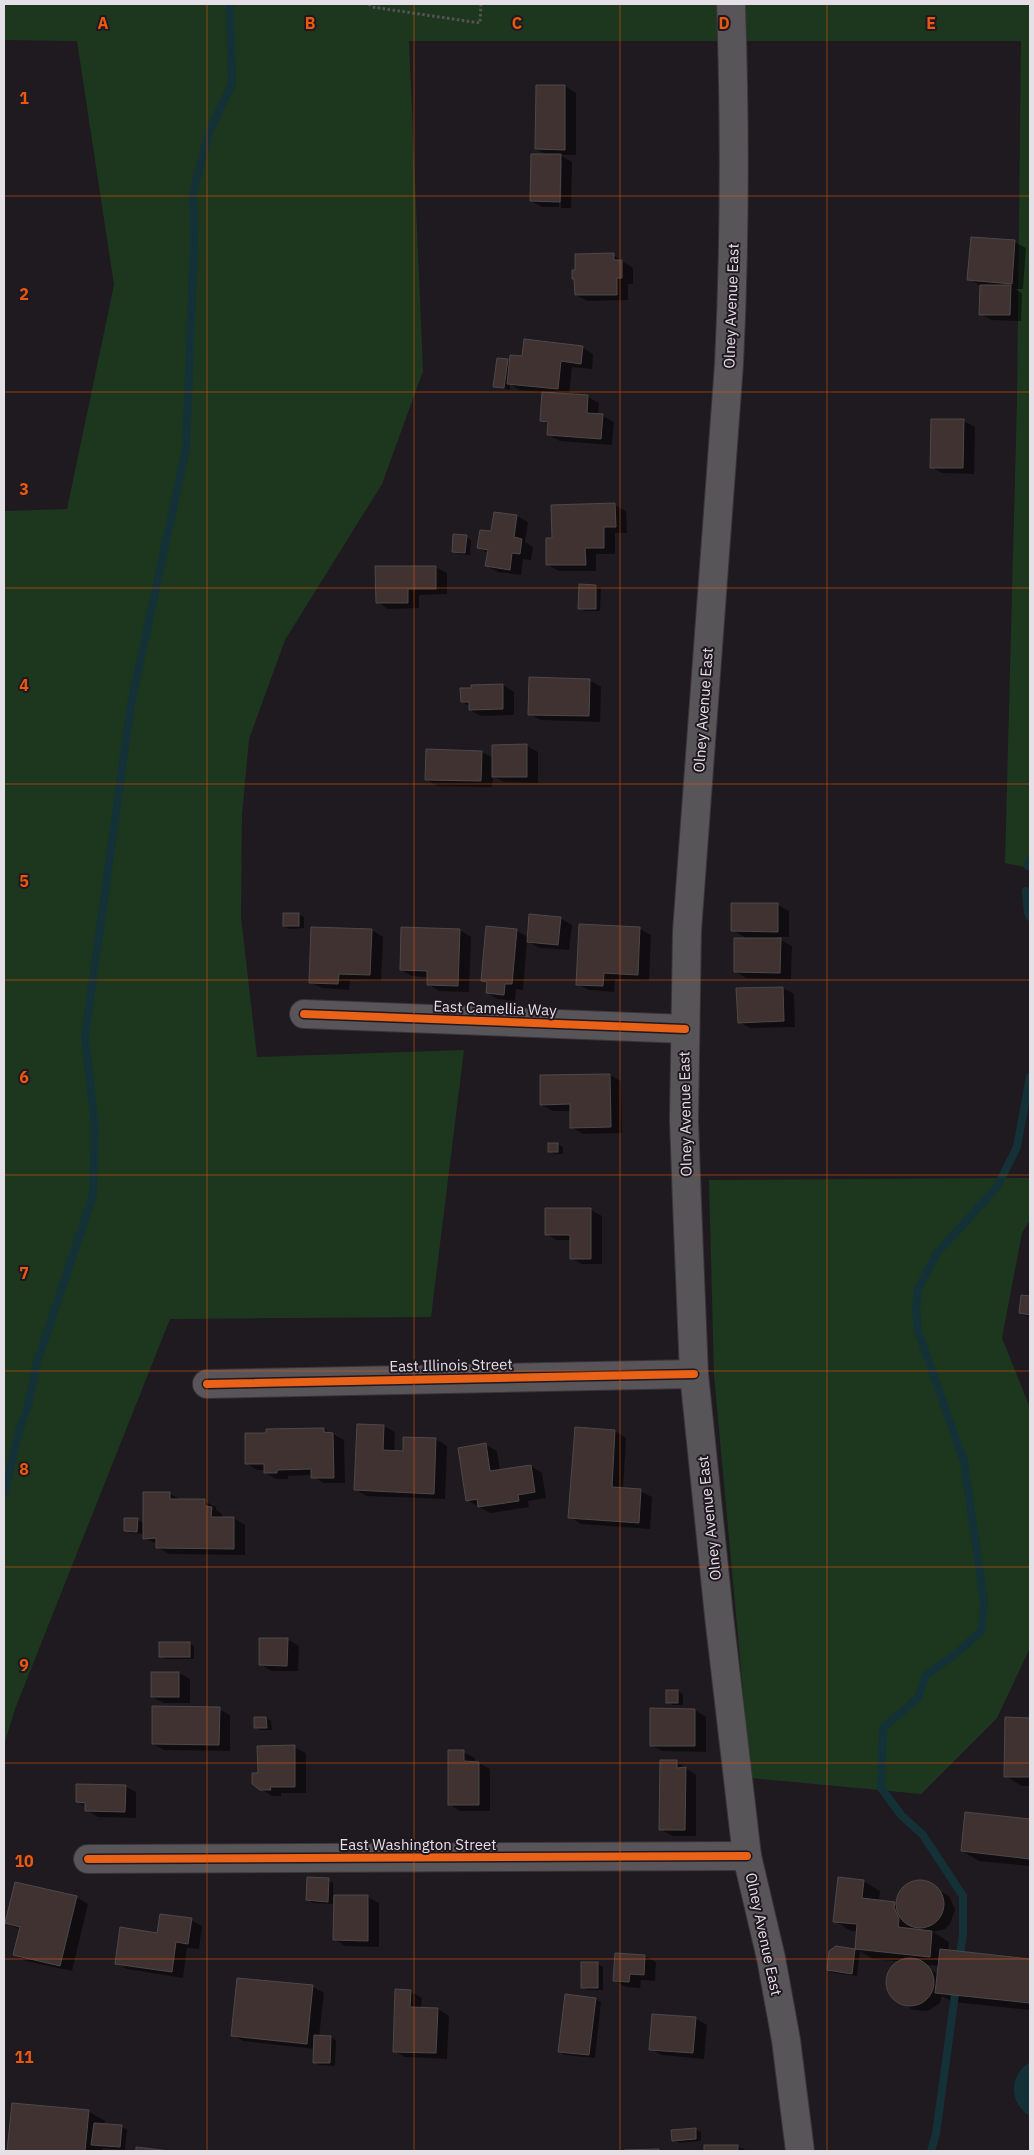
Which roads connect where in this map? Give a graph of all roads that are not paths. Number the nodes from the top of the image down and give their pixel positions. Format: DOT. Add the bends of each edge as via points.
graph roads {
  1 [pos="732,4"];
  2 [pos="304,1014"];
  3 [pos="684,1029"];
  4 [pos="694,1374"];
  5 [pos="207,1384"];
  6 [pos="747,1856"];
  7 [pos="88,1859"];
  8 [pos="800,2151"];
  1 -- 3 [label="main road, Olney Avenue East" via="734,223 730,364 687,931"];
  2 -- 3 [label="main road, East Camellia Way"];
  3 -- 4 [label="main road, Olney Avenue East"];
  4 -- 5 [label="main road, East Illinois Street"];
  4 -- 6 [label="main road, Olney Avenue East"];
  6 -- 7 [label="main road, East Washington Street"];
  6 -- 8 [label="main road, Olney Avenue East" via="785,2031"];
}
